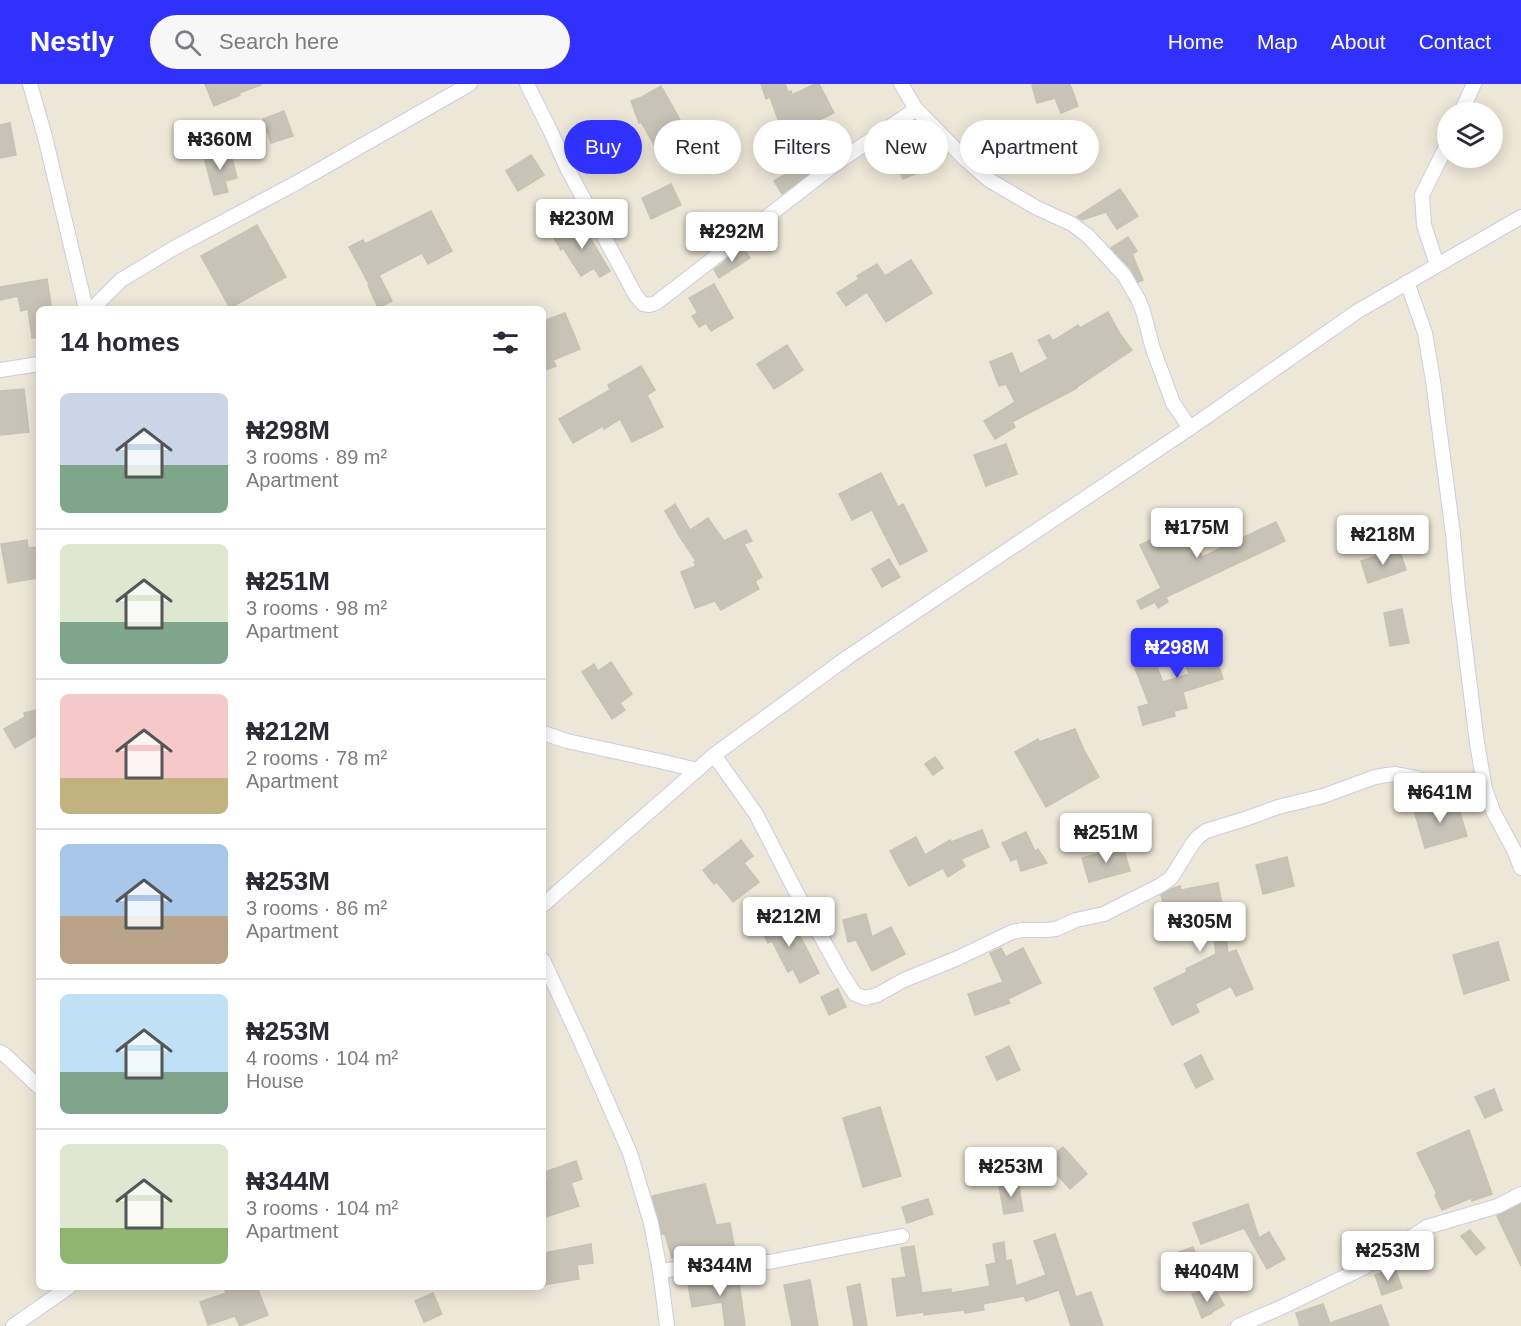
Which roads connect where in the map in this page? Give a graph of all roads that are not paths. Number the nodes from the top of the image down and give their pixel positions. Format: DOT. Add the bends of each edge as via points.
graph roads {
  1 [pos="30,84"];
  2 [pos="470,84"];
  3 [pos="527,84"];
  4 [pos="901,84"];
  5 [pos="1474,84"];
  6 [pos="1466,102"];
  7 [pos="916,109"];
  8 [pos="1437,164"];
  9 [pos="1521,217"];
  10 [pos="1437,265"];
  11 [pos="1407,282"];
  12 [pos="85,306"];
  13 [pos="95,306"];
  14 [pos="36,364"];
  15 [pos="0,370"];
  16 [pos="1190,428"];
  17 [pos="546,733"];
  18 [pos="714,755"];
  19 [pos="697,770"];
  20 [pos="1485,789"];
  21 [pos="1515,837"];
  22 [pos="1521,868"];
  23 [pos="546,902"];
  24 [pos="546,966"];
  25 [pos="0,1052"];
  26 [pos="36,1084"];
  27 [pos="1521,1194"];
  28 [pos="902,1236"];
  29 [pos="660,1271"];
  30 [pos="65,1290"];
  31 [pos="1257,1322"];
  32 [pos="13,1326"];
  33 [pos="667,1326"];
  34 [pos="1239,1326"];
  1 -- 12 [label="street"];
  2 -- 13 [label="street" via="174,248 121,280"];
  3 -- 7 [label="street" via="636,296 649,305 834,165"];
  4 -- 7 [label="street"];
  5 -- 6 [label="street"];
  7 -- 16 [label="street" via="989,180 1072,224 1124,275 1143,311 1173,403"];
  8 -- 10 [label="street" via="1422,195 1424,225"];
  9 -- 10 [label="street"];
  10 -- 11 [label="street"];
  11 -- 16 [label="street" via="1358,311"];
  11 -- 20 [label="street" via="1425,333 1433,381"];
  14 -- 15 [label="street"];
  16 -- 18 [label="street" via="848,657"];
  17 -- 19 [label="street"];
  18 -- 19 [label="street"];
  18 -- 20 [label="street" via="756,814 843,976 855,994 865,998 1012,932 1056,929 1104,914 1171,878 1193,843 1206,831 1387,775 1416,778 1458,796"];
  19 -- 23 [label="street"];
  20 -- 21 [label="street" via="1493,811"];
  21 -- 22 [label="street"];
  24 -- 29 [label="street" via="630,1153 651,1223"];
  25 -- 26 [label="street"];
  27 -- 31 [label="street" via="1498,1206 1427,1227 1363,1268"];
  28 -- 29 [label="street" via="769,1262 728,1262"];
  29 -- 33 [label="street"];
  30 -- 32 [label="street"];
  31 -- 34 [label="street"];
}
